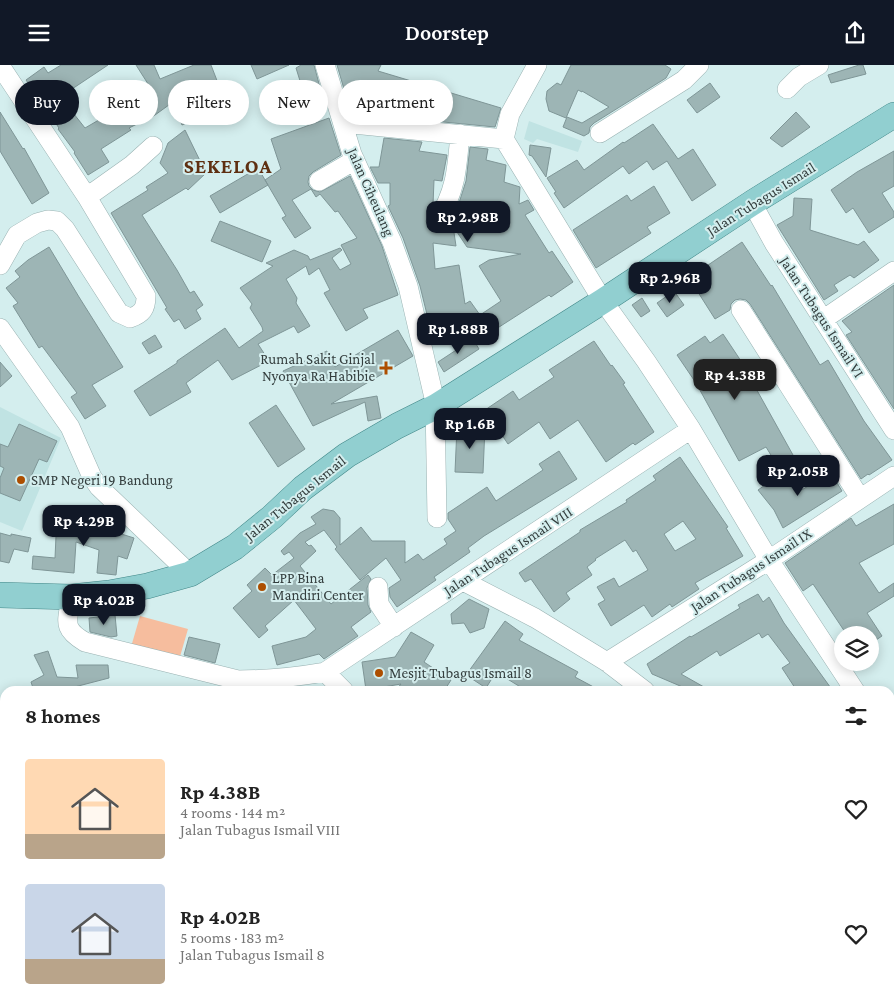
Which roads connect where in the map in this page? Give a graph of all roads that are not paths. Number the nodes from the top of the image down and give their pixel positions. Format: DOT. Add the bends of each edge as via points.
graph roads {
  1 [pos="325,65"];
  2 [pos="537,65"];
  3 [pos="819,65"];
  4 [pos="695,66"];
  5 [pos="3,69"];
  6 [pos="787,89"];
  7 [pos="338,107"];
  8 [pos="894,115"];
  9 [pos="344,125"];
  10 [pos="364,125"];
  11 [pos="600,133"];
  12 [pos="460,134"];
  13 [pos="504,139"];
  14 [pos="153,146"];
  15 [pos="355,160"];
  16 [pos="319,181"];
  17 [pos="87,197"];
  18 [pos="752,203"];
  19 [pos="437,221"];
  20 [pos="9,236"];
  21 [pos="0,265"];
  22 [pos="894,271"];
  23 [pos="604,301"];
  24 [pos="741,310"];
  25 [pos="824,319"];
  26 [pos="0,327"];
  27 [pos="435,407"];
  28 [pos="691,429"];
  29 [pos="894,431"];
  30 [pos="894,476"];
  31 [pos="860,499"];
  32 [pos="437,518"];
  33 [pos="769,560"];
  34 [pos="190,574"];
  35 [pos="462,581"];
  36 [pos="378,587"];
  37 [pos="0,595"];
  38 [pos="71,597"];
  39 [pos="394,627"];
  40 [pos="607,662"];
  41 [pos="325,672"];
  42 [pos="339,686"];
  43 [pos="638,686"];
  44 [pos="852,686"];
  1 -- 7 [label="street, Jalan Ciheulang"];
  2 -- 13 [label="street" via="510,114"];
  3 -- 6 [label="street"];
  4 -- 11 [label="street" via="684,80"];
  5 -- 17 [label="street"];
  8 -- 18 [label="main road, Jalan Tubagus Ismail"];
  9 -- 15 [label="street, Jalan Ciheulang"];
  10 -- 12 [label="street"];
  12 -- 13 [label="street"];
  12 -- 19 [label="street" via="454,184 448,204"];
  13 -- 23 [label="street"];
  14 -- 17 [label="street"];
  15 -- 16 [label="street"];
  15 -- 27 [label="street, Jalan Ciheulang" via="408,286"];
  17 -- 20 [label="street" via="146,296 146,306 140,315 130,318 119,313 57,221 48,219"];
  18 -- 23 [label="main road, Jalan Tubagus Ismail"];
  18 -- 25 [label="street, Jalan Tubagus Ismail VI"];
  20 -- 21 [label="street"];
  22 -- 25 [label="street"];
  23 -- 27 [label="main road, Jalan Tubagus Ismail"];
  23 -- 28 [label="street"];
  24 -- 31 [label="street"];
  25 -- 29 [label="street, Jalan Tubagus Ismail VI"];
  26 -- 34 [label="street" via="70,427 99,487"];
  27 -- 32 [label="street, Jalan Ciheulang"];
  27 -- 34 [label="main road, Jalan Tubagus Ismail" via="347,455 235,547"];
  28 -- 33 [label="street"];
  28 -- 35 [label="street, Jalan Tubagus Ismail VIII"];
  30 -- 31 [label="street, Jalan Tubagus Ismail IX"];
  31 -- 33 [label="street, Jalan Tubagus Ismail IX"];
  33 -- 40 [label="street, Jalan Tubagus Ismail IX"];
  33 -- 44 [label="street"];
  34 -- 38 [label="main road, Jalan Tubagus Ismail" via="147,587"];
  35 -- 39 [label="street, Jalan Tubagus Ismail VIII"];
  35 -- 40 [label="street" via="535,618"];
  36 -- 39 [label="street" via="379,604"];
  37 -- 38 [label="main road, Jalan Tubagus Ismail"];
  38 -- 41 [label="street, Jalan Tubagus Ismail VIII" via="70,632 85,642 238,680"];
  39 -- 41 [label="street, Jalan Tubagus Ismail VIII"];
  40 -- 43 [label="street"];
  41 -- 42 [label="street"];
}
